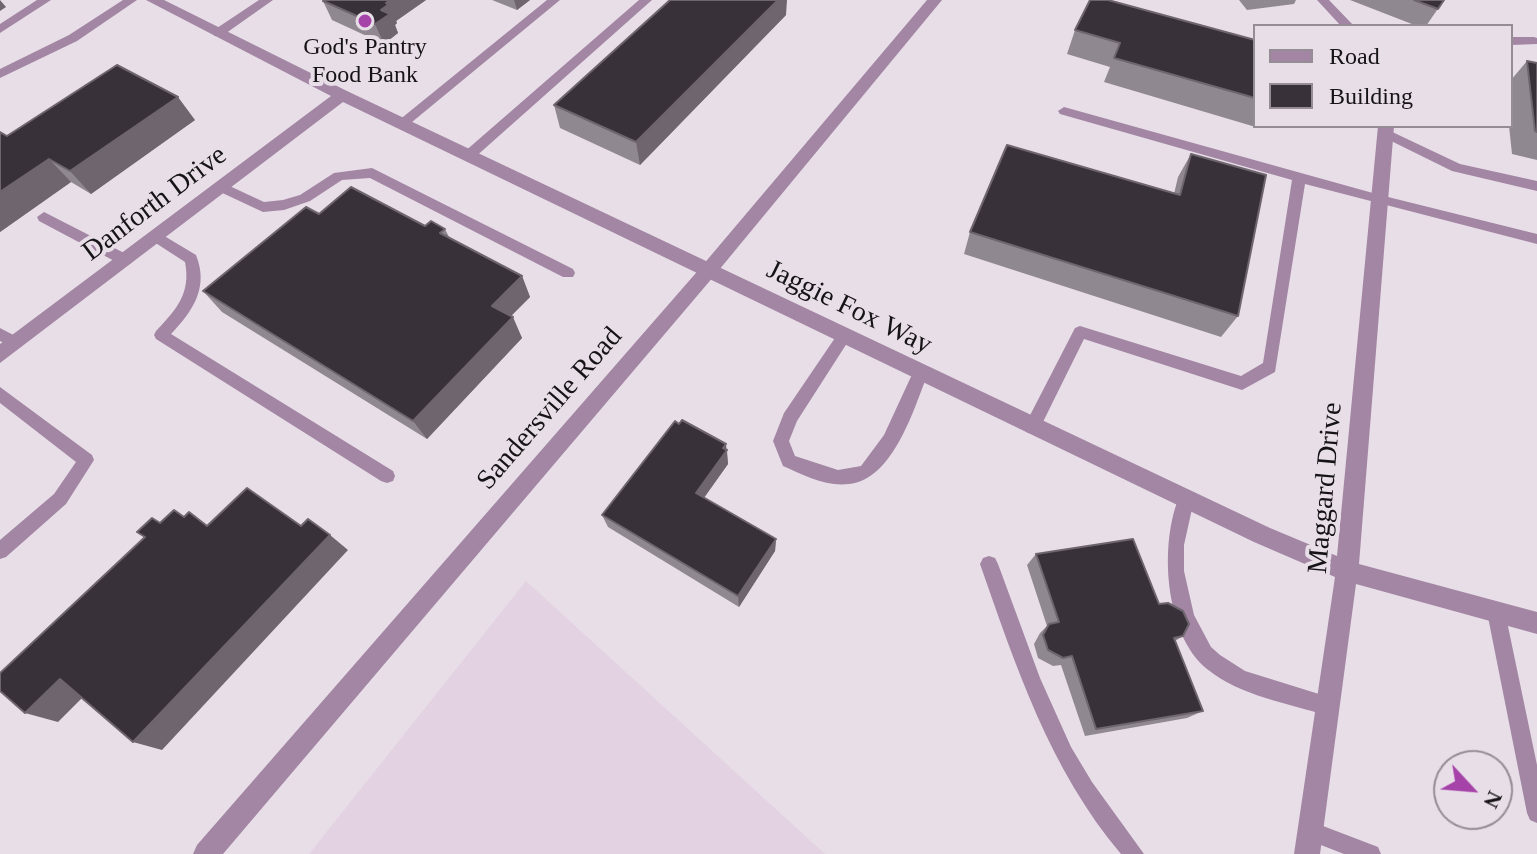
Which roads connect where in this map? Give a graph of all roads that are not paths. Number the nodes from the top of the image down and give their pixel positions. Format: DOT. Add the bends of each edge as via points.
graph roads {
  1 [pos="45,0"];
  2 [pos="131,0"];
  3 [pos="153,0"];
  4 [pos="267,0"];
  5 [pos="554,0"];
  6 [pos="646,0"];
  7 [pos="935,0"];
  8 [pos="1323,0"];
  9 [pos="1346,24"];
  10 [pos="0,29"];
  11 [pos="218,33"];
  12 [pos="1513,41"];
  13 [pos="1534,41"];
  14 [pos="0,74"];
  15 [pos="342,95"];
  16 [pos="1064,111"];
  17 [pos="402,124"];
  18 [pos="1386,130"];
  19 [pos="468,156"];
  20 [pos="1299,177"];
  21 [pos="1537,186"];
  22 [pos="221,187"];
  23 [pos="1380,200"];
  24 [pos="44,217"];
  25 [pos="156,236"];
  26 [pos="1537,239"];
  27 [pos="125,260"];
  28 [pos="708,271"];
  29 [pos="568,273"];
  30 [pos="844,336"];
  31 [pos="8,338"];
  32 [pos="0,355"];
  33 [pos="920,373"];
  34 [pos="0,394"];
  35 [pos="1032,427"];
  36 [pos="387,476"];
  37 [pos="1186,500"];
  38 [pos="0,551"];
  39 [pos="989,564"];
  40 [pos="1347,571"];
  41 [pos="1496,612"];
  42 [pos="1537,623"];
  43 [pos="1328,706"];
  44 [pos="1537,813"];
  45 [pos="1310,831"];
  46 [pos="206,854"];
  47 [pos="1134,854"];
  48 [pos="1307,854"];
  49 [pos="1371,854"];
  1 -- 10 [label="lane"];
  2 -- 14 [label="lane" via="73,38"];
  3 -- 11 [label="street, Jaggie Fox Way"];
  4 -- 11 [label="lane"];
  5 -- 17 [label="lane"];
  6 -- 19 [label="lane"];
  7 -- 28 [label="street, Sandersville Road"];
  8 -- 9 [label="lane"];
  11 -- 15 [label="street, Jaggie Fox Way"];
  12 -- 13 [label="lane"];
  15 -- 17 [label="street, Jaggie Fox Way"];
  15 -- 22 [label="street, Danforth Drive"];
  16 -- 20 [label="lane"];
  17 -- 19 [label="street, Jaggie Fox Way"];
  18 -- 21 [label="lane" via="1457,168"];
  18 -- 23 [label="street, Maggard Drive"];
  19 -- 28 [label="street, Jaggie Fox Way"];
  20 -- 23 [label="lane"];
  20 -- 35 [label="lane" via="1270,367 1242,383 1080,332"];
  22 -- 25 [label="street, Danforth Drive"];
  22 -- 29 [label="lane" via="263,207 305,198 339,176 372,173"];
  23 -- 26 [label="lane"];
  23 -- 40 [label="street, Maggard Drive"];
  24 -- 27 [label="lane"];
  25 -- 27 [label="street, Danforth Drive"];
  25 -- 36 [label="lane" via="191,259 197,278 188,306 161,335"];
  27 -- 31 [label="street, Danforth Drive"];
  28 -- 30 [label="street, Jaggie Fox Way"];
  28 -- 46 [label="street, Sandersville Road"];
  30 -- 33 [label="street, Jaggie Fox Way"];
  30 -- 33 [label="lane" via="790,418 781,441 789,461 819,474 845,477 867,471 897,429"];
  31 -- 32 [label="street, Danforth Drive"];
  33 -- 35 [label="street, Jaggie Fox Way"];
  34 -- 38 [label="lane" via="86,460 60,499"];
  35 -- 37 [label="street, Jaggie Fox Way"];
  37 -- 40 [label="street, Jaggie Fox Way"];
  37 -- 43 [label="lane" via="1174,558 1194,637 1211,661 1241,677"];
  39 -- 47 [label="lane" via="1039,703 1069,766 1105,823"];
  40 -- 41 [label="street, Jaggie Fox Way"];
  40 -- 43 [label="street, Maggard Drive"];
  41 -- 42 [label="street, Jaggie Fox Way"];
  41 -- 44 [label="lane"];
  43 -- 45 [label="street, Maggard Drive"];
  45 -- 48 [label="street, Maggard Drive"];
  45 -- 49 [label="lane"];
}
